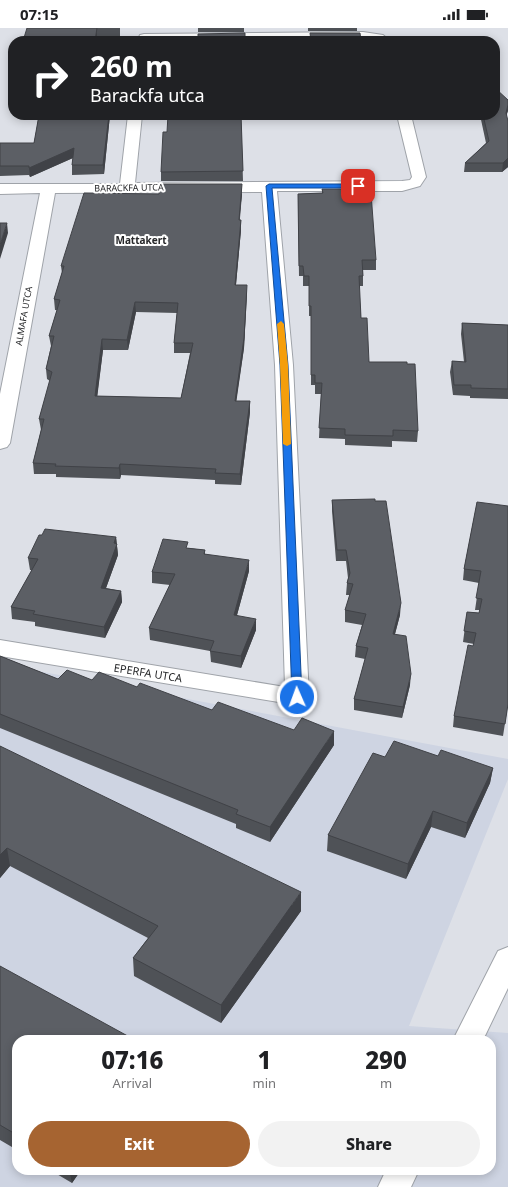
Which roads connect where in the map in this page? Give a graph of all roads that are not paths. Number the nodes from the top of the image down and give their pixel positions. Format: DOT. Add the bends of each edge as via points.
graph roads {
  1 [pos="135,120"];
  2 [pos="405,120"];
  3 [pos="269,186"];
  4 [pos="128,188"];
  5 [pos="0,189"];
  6 [pos="48,189"];
  7 [pos="0,443"];
  8 [pos="0,648"];
  9 [pos="508,959"];
  10 [pos="470,1035"];
  11 [pos="400,1175"];
  12 [pos="394,1187"];
  1 -- 4 [label="street"];
  2 -- 3 [label="street, BARACKFA UTCA" via="419,177 415,183 402,186"];
  3 -- 4 [label="street, BARACKFA UTCA"];
  3 -- 8 [label="street, EPERFA UTCA" via="284,365 297,697"];
  4 -- 6 [label="street, BARACKFA UTCA"];
  5 -- 6 [label="street, BARACKFA UTCA"];
  6 -- 7 [label="street, ALMAFA UTCA"];
  9 -- 10 [label="street"];
  11 -- 12 [label="street"];
}
